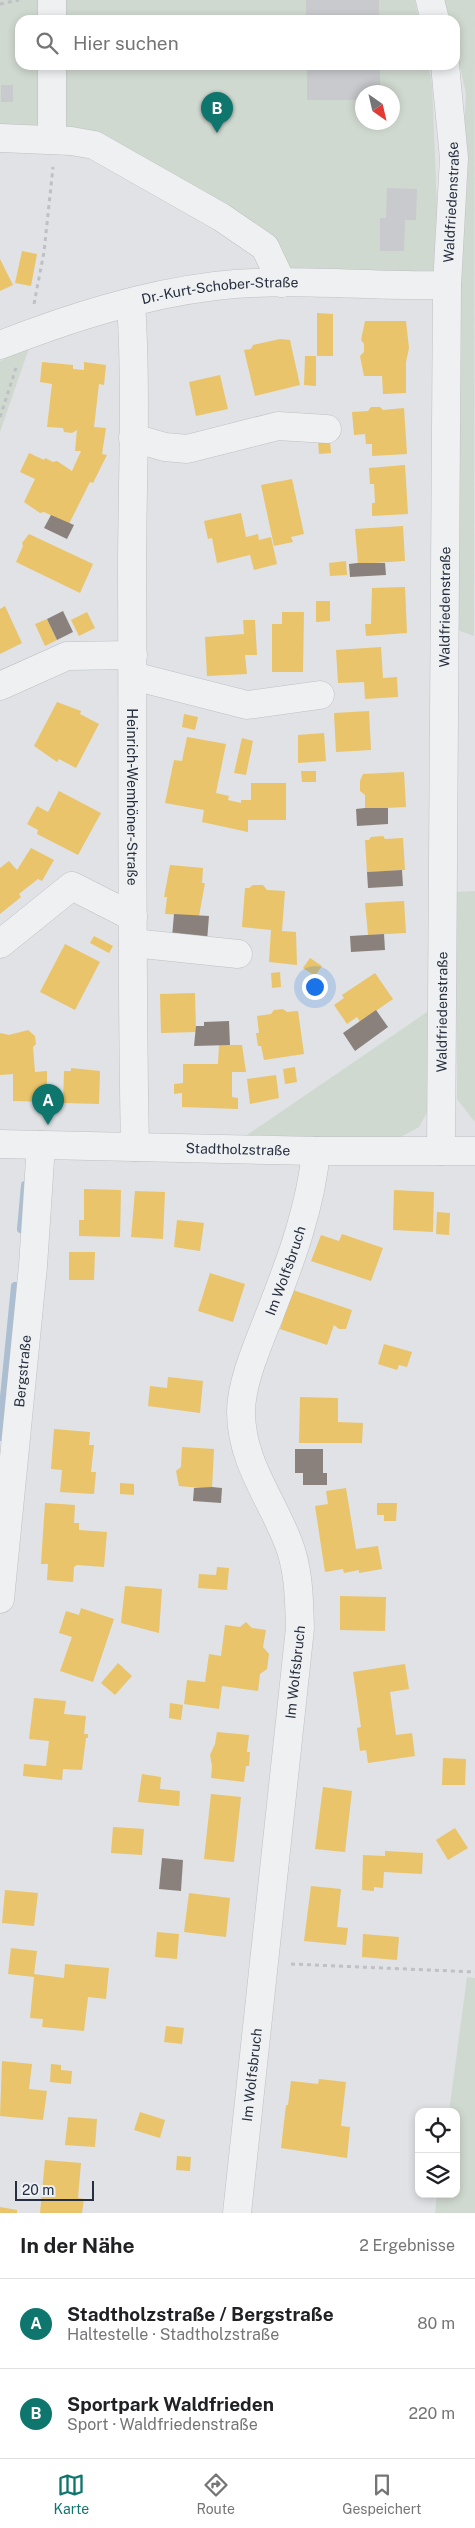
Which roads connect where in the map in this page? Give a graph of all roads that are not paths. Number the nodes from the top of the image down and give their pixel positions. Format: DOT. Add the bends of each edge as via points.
graph roads {
  1 [pos="52,0"];
  2 [pos="430,0"];
  3 [pos="52,15"];
  4 [pos="433,15"];
  5 [pos="52,70"];
  6 [pos="445,70"];
  7 [pos="0,138"];
  8 [pos="52,139"];
  9 [pos="282,283"];
  10 [pos="447,285"];
  11 [pos="131,303"];
  12 [pos="12,340"];
  13 [pos="327,429"];
  14 [pos="133,438"];
  15 [pos="133,665"];
  16 [pos="0,686"];
  17 [pos="320,695"];
  18 [pos="133,930"];
  19 [pos="0,944"];
  20 [pos="238,954"];
  21 [pos="0,1144"];
  22 [pos="41,1145"];
  23 [pos="135,1147"];
  24 [pos="316,1151"];
  25 [pos="441,1151"];
  26 [pos="475,1151"];
  27 [pos="0,1599"];
  28 [pos="237,2213"];
  1 -- 3 [label="street"];
  2 -- 4 [label="street"];
  5 -- 8 [label="street"];
  6 -- 10 [label="street, Waldfriedenstraße" via="454,158"];
  7 -- 8 [label="street"];
  8 -- 9 [label="street" via="94,145 221,217 265,247"];
  9 -- 10 [label="street, Dr.-Kurt-Schober-Straße"];
  9 -- 11 [label="street, Dr.-Kurt-Schober-Straße" via="216,286"];
  10 -- 25 [label="street, Waldfriedenstraße"];
  11 -- 12 [label="street, Dr.-Kurt-Schober-Straße" via="71,318"];
  11 -- 14 [label="street, Heinrich-Wemhöner-Straße"];
  13 -- 14 [label="street" via="278,426 187,449"];
  14 -- 15 [label="street, Heinrich-Wemhöner-Straße"];
  15 -- 16 [label="street" via="67,656"];
  15 -- 17 [label="street" via="247,705"];
  15 -- 18 [label="street, Heinrich-Wemhöner-Straße"];
  18 -- 19 [label="street" via="72,886"];
  18 -- 20 [label="street"];
  18 -- 23 [label="street, Heinrich-Wemhöner-Straße"];
  21 -- 22 [label="street, Stadtholzstraße"];
  22 -- 23 [label="street, Stadtholzstraße"];
  22 -- 27 [label="street, Bergstraße" via="33,1266"];
  23 -- 24 [label="street, Stadtholzstraße"];
  24 -- 25 [label="street, Stadtholzstraße"];
  24 -- 28 [label="street, Im Wolfsbruch" via="314,1178 288,1268 258,1345 241,1410 242,1438 249,1461 289,1543 298,1582 300,1628"];
  25 -- 26 [label="street, Stadtholzstraße"];
}
